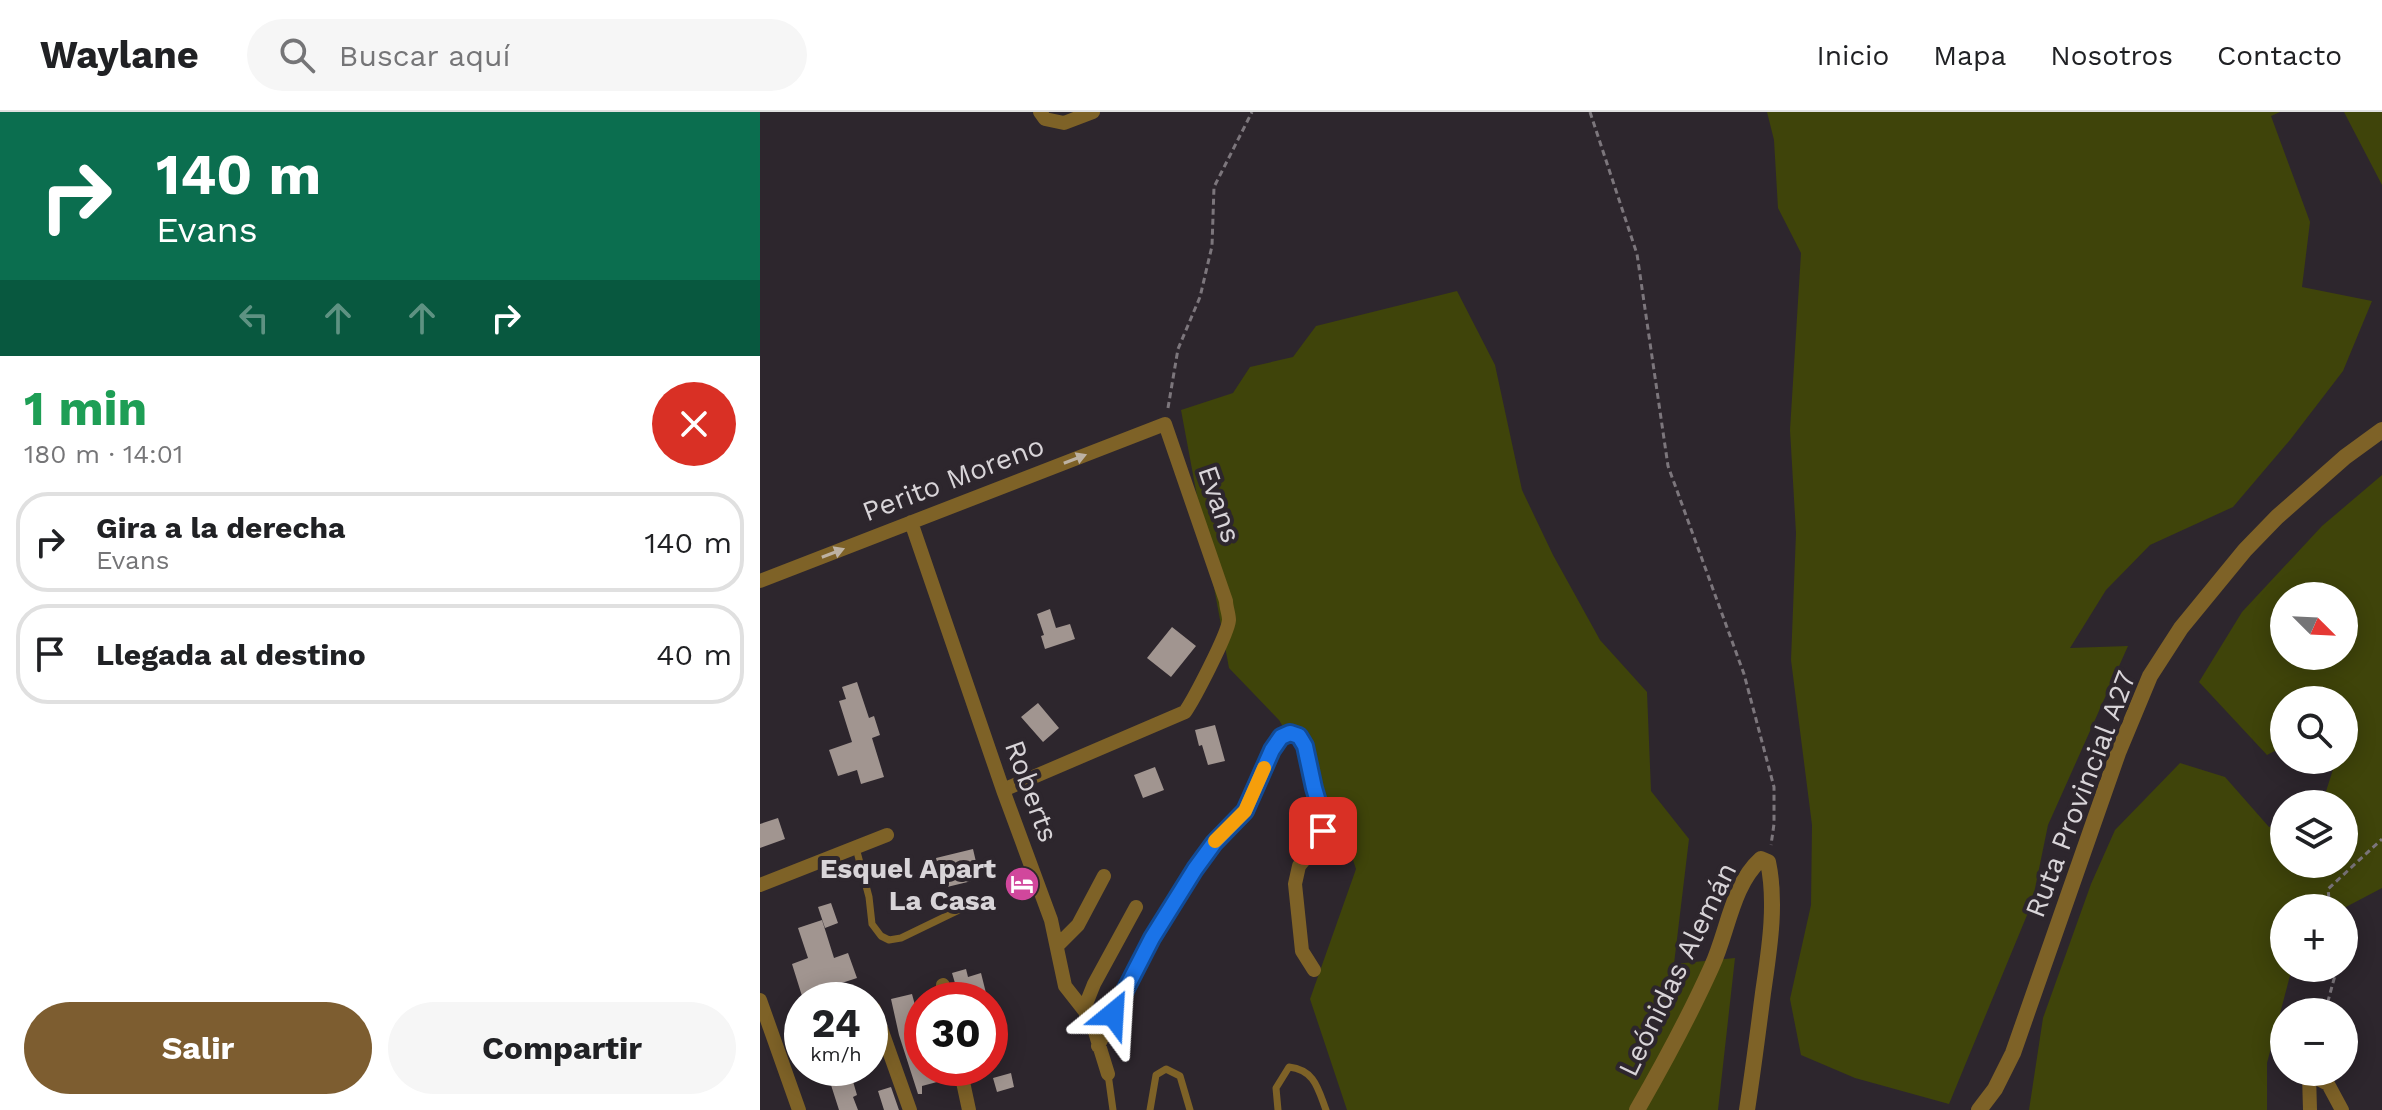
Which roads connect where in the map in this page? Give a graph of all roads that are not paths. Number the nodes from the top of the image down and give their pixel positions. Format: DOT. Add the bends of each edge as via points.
graph roads {
  1 [pos="1093,112"];
  2 [pos="1043,116"];
  3 [pos="1165,424"];
  4 [pos="2382,430"];
  5 [pos="911,522"];
  6 [pos="760,581"];
  7 [pos="1003,790"];
  8 [pos="887,835"];
  9 [pos="856,848"];
  10 [pos="1104,876"];
  11 [pos="760,885"];
  12 [pos="1136,907"];
  13 [pos="963,908"];
  14 [pos="1057,946"];
  15 [pos="1314,970"];
  16 [pos="760,1000"];
  17 [pos="1084,1009"];
  18 [pos="1098,1046"];
  19 [pos="888,1048"];
  20 [pos="1108,1074"];
  21 [pos="964,1086"];
  22 [pos="799,1110"];
  23 [pos="910,1110"];
  24 [pos="969,1110"];
  25 [pos="1113,1110"];
  26 [pos="1150,1110"];
  27 [pos="1190,1110"];
  28 [pos="1278,1110"];
  29 [pos="1326,1110"];
  30 [pos="1637,1110"];
  31 [pos="1747,1110"];
  32 [pos="1979,1110"];
  33 [pos="2310,1110"];
  34 [pos="2342,1110"];
  1 -- 2 [label="street" via="1064,123"];
  5 -- 3 [label="street, Perito Moreno, one-way"];
  3 -- 7 [label="street, Evans" via="1229,621 1195,699 1185,712"];
  4 -- 32 [label="street, Ruta Provincial A27" via="2345,457 2245,550 2181,628 2150,676 2013,1053"];
  6 -- 5 [label="street, Perito Moreno, one-way"];
  5 -- 7 [label="street, Roberts"];
  7 -- 14 [label="street, Roberts"];
  8 -- 9 [label="street"];
  9 -- 11 [label="street"];
  9 -- 13 [label="lane" via="872,924 881,936 901,938"];
  10 -- 14 [label="street" via="1078,925"];
  12 -- 17 [label="street"];
  14 -- 17 [label="street, Roberts" via="1065,986"];
  15 -- 18 [label="street" via="1302,951 1295,884 1299,866 1323,831 1322,815 1305,746 1290,733 1272,750 1245,811 1214,843 1152,938"];
  16 -- 22 [label="street"];
  17 -- 18 [label="street, Roberts"];
  18 -- 20 [label="street, Roberts"];
  19 -- 23 [label="street"];
  20 -- 25 [label="lane"];
  21 -- 24 [label="street"];
  26 -- 27 [label="lane" via="1156,1075 1166,1069 1180,1076"];
  28 -- 29 [label="lane" via="1276,1088 1289,1067 1313,1080"];
  30 -- 31 [label="street, Leónidas Alemán" via="1714,962 1750,868 1761,859 1768,862 1771,877 1768,959"];
  33 -- 34 [label="street" via="2309,1074 2328,1084"];
}
